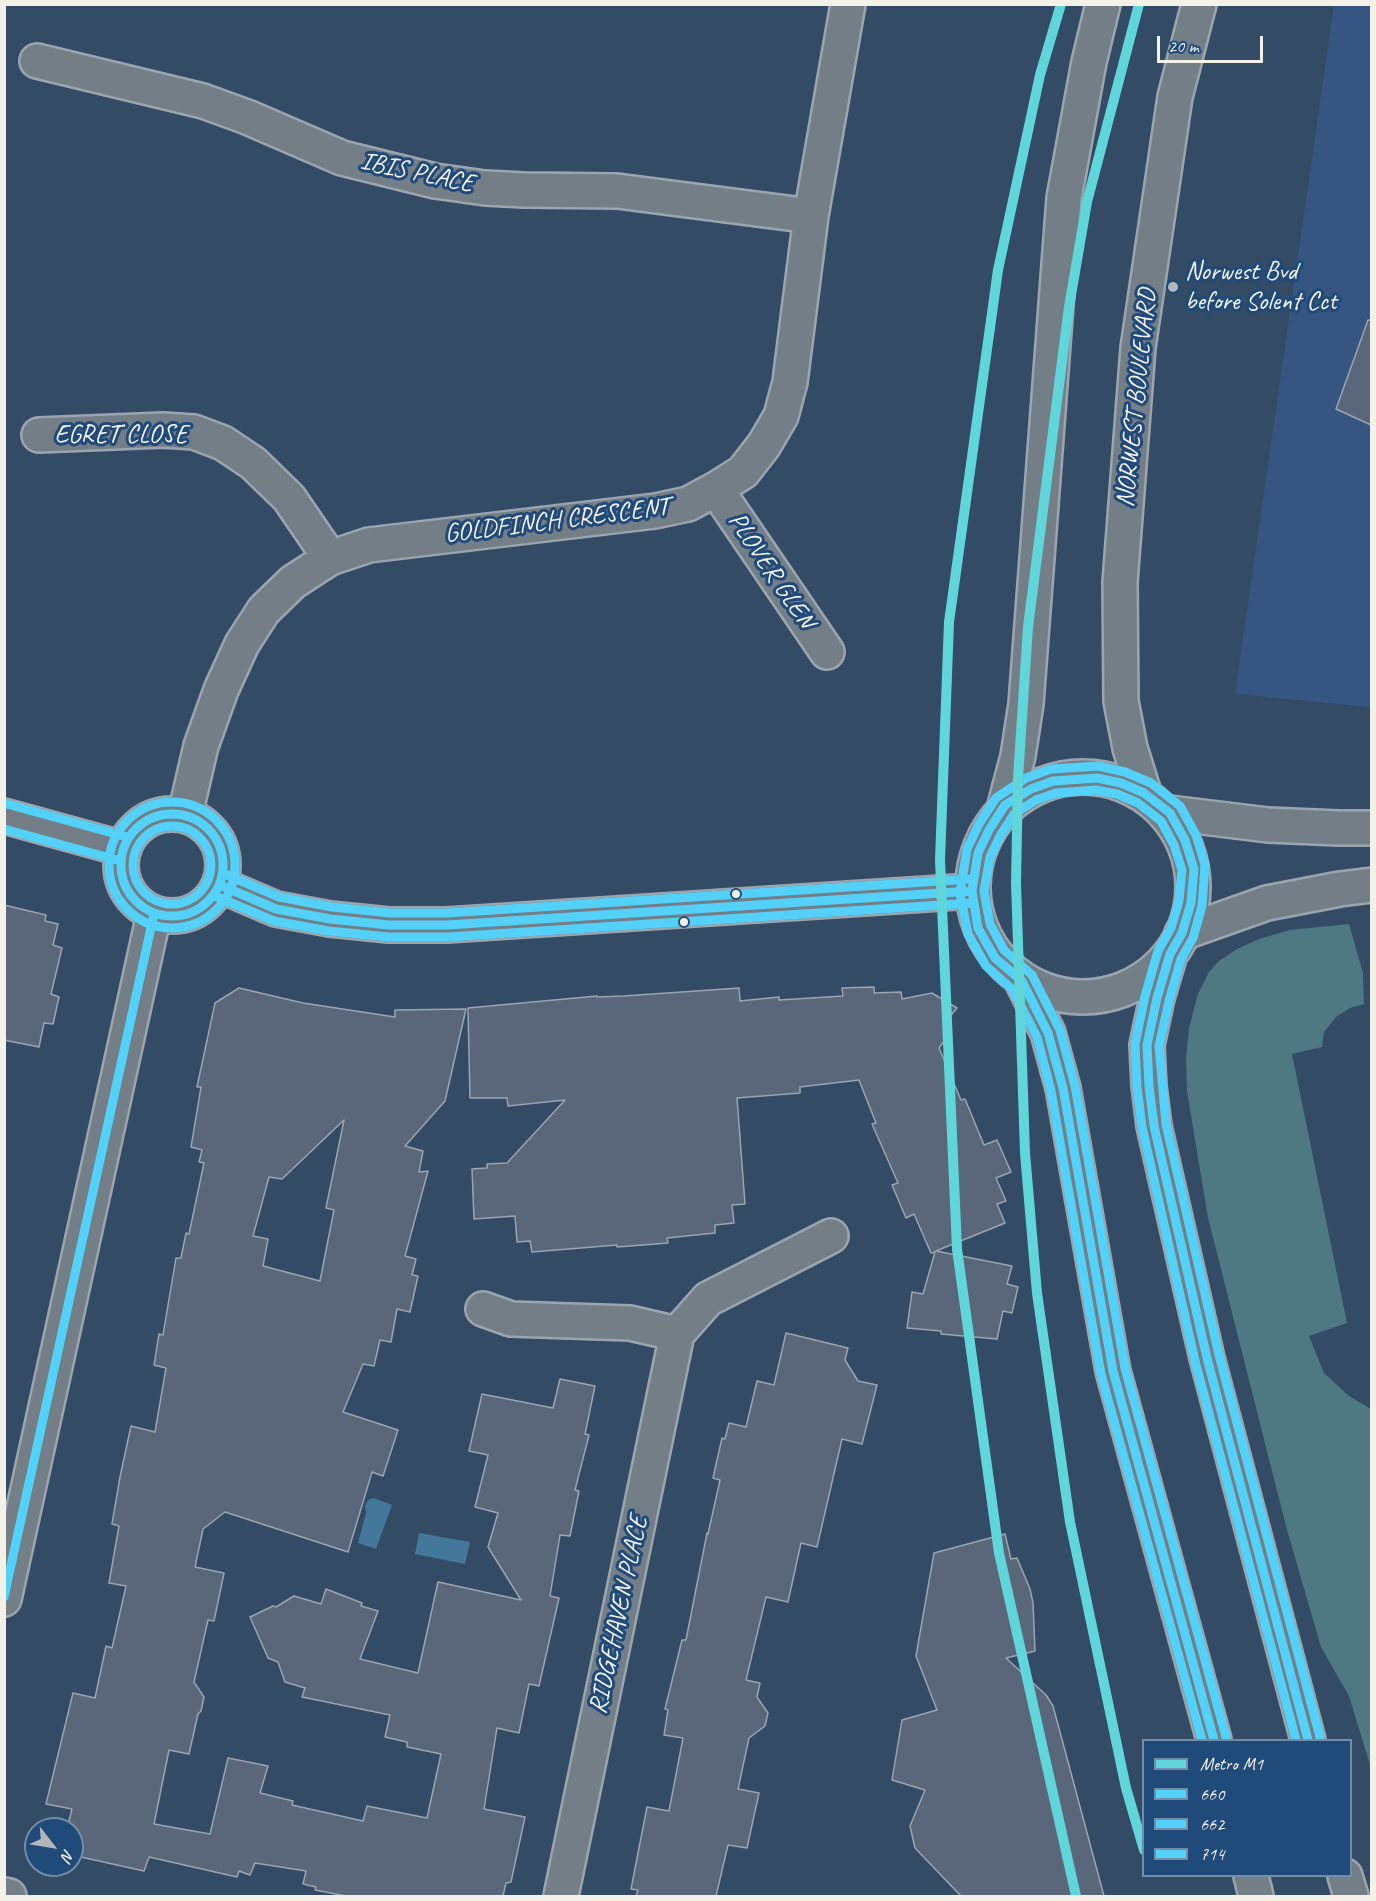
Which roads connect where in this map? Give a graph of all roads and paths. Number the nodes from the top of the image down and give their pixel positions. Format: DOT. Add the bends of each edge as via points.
graph roads {
  1 [pos="848,4"];
  2 [pos="1103,4"];
  3 [pos="1198,4"];
  4 [pos="37,61"];
  5 [pos="811,216"];
  6 [pos="39,435"];
  7 [pos="716,489"];
  8 [pos="330,558"];
  9 [pos="827,652"];
  10 [pos="1144,793"];
  11 [pos="1005,805"];
  12 [pos="1170,813"];
  13 [pos="184,815"];
  14 [pos="4,816"];
  15 [pos="1371,828"];
  16 [pos="124,849"];
  17 [pos="220,885"];
  18 [pos="1371,885"];
  19 [pos="972,891"];
  20 [pos="154,914"];
  21 [pos="1176,944"];
  22 [pos="1022,981"];
  23 [pos="831,1236"];
  24 [pos="483,1309"];
  25 [pos="677,1334"];
  26 [pos="4,1599"];
  27 [pos="1214,1739"];
  28 [pos="1308,1739"];
  29 [pos="1251,1877"];
  30 [pos="1346,1877"];
  31 [pos="4,1895"];
  32 [pos="9,1896"];
  33 [pos="561,1896"];
  34 [pos="1256,1896"];
  35 [pos="1351,1896"];
  1 -- 5 [label="street, GOLDFINCH CRESCENT"];
  2 -- 11 [label="street" via="1064,198 1026,704"];
  3 -- 10 [label="street, NORWEST BOULEVARD" via="1175,96 1138,348 1120,582 1121,701"];
  4 -- 5 [label="street, IBIS PLACE" via="202,101 342,158 435,181 514,189 617,191"];
  5 -- 7 [label="street, GOLDFINCH CRESCENT" via="790,382 781,416 743,472"];
  6 -- 8 [label="street, EGRET CLOSE" via="163,430 194,432 223,442 253,463 289,498"];
  7 -- 8 [label="street, GOLDFINCH CRESCENT" via="688,504 655,511 369,545"];
  7 -- 9 [label="street, PLOVER GLEN"];
  8 -- 13 [label="street, GOLDFINCH CRESCENT" via="293,582 264,610 242,644 201,746"];
  10 -- 11 [label="street" via="1121,783 1076,778 1031,789"];
  10 -- 12 [label="street"];
  11 -- 19 [label="street" via="978,853"];
  12 -- 15 [label="street" via="1268,825"];
  12 -- 21 [label="street" via="1185,840 1194,870 1191,903"];
  13 -- 16 [label="street" via="154,817 131,835"];
  13 -- 17 [label="street" via="201,822 214,834 222,850"];
  14 -- 16 [label="street"];
  16 -- 20 [label="street" via="121,864 129,894"];
  17 -- 19 [label="street" via="276,909 389,925 447,925"];
  17 -- 20 [label="street" via="212,899 185,916"];
  18 -- 21 [label="street" via="1268,903"];
  19 -- 22 [label="street" via="978,928 996,958"];
  20 -- 26 [label="street"];
  21 -- 22 [label="street" via="1142,981 1106,996 1049,993"];
  21 -- 28 [label="street" via="1157,998 1147,1044 1154,1126 1207,1358"];
  22 -- 27 [label="street" via="1048,1033 1063,1088 1113,1371"];
  23 -- 25 [label="street, RIDGEHAVEN PLACE" via="708,1299"];
  24 -- 25 [label="street" via="511,1319 630,1323"];
  25 -- 33 [label="street, RIDGEHAVEN PLACE"];
  29 -- 34 [label="street"];
  30 -- 35 [label="street"];
  31 -- 32 [label="street"];
}
